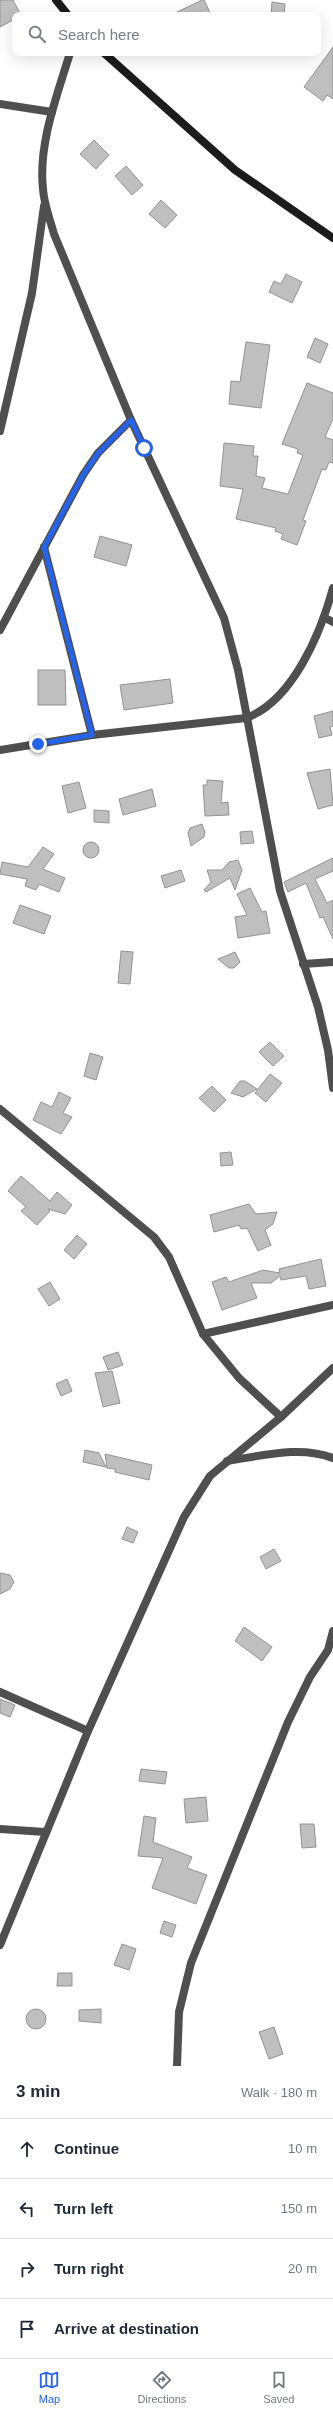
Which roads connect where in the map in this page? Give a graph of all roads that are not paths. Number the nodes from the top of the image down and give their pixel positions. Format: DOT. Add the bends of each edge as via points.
graph roads {
  1 [pos="56,0"];
  2 [pos="66,12"];
  3 [pos="69,56"];
  4 [pos="107,56"];
  5 [pos="0,104"];
  6 [pos="52,112"];
  7 [pos="45,203"];
  8 [pos="333,238"];
  9 [pos="131,420"];
  10 [pos="0,430"];
  11 [pos="44,547"];
  12 [pos="333,588"];
  13 [pos="325,618"];
  14 [pos="333,622"];
  15 [pos="0,630"];
  16 [pos="246,718"];
  17 [pos="92,735"];
  18 [pos="0,750"];
  19 [pos="333,962"];
  20 [pos="303,964"];
  21 [pos="333,1088"];
  22 [pos="0,1109"];
  23 [pos="333,1305"];
  24 [pos="203,1334"];
  25 [pos="333,1368"];
  26 [pos="282,1417"];
  27 [pos="333,1458"];
  28 [pos="227,1461"];
  29 [pos="333,1631"];
  30 [pos="0,1692"];
  31 [pos="88,1731"];
  32 [pos="0,1829"];
  33 [pos="45,1832"];
  34 [pos="0,1945"];
  35 [pos="177,2066"];
  1 -- 2 [label="street"];
  3 -- 6 [label="street"];
  4 -- 8 [label="street" via="235,170"];
  5 -- 6 [label="street"];
  6 -- 7 [label="street" via="43,168"];
  7 -- 9 [label="street" via="54,234"];
  7 -- 10 [label="street" via="32,293"];
  9 -- 11 [label="street" via="98,453 83,475"];
  9 -- 16 [label="street" via="224,618 238,670"];
  11 -- 15 [label="street"];
  11 -- 17 [label="street"];
  12 -- 13 [label="street"];
  13 -- 14 [label="street"];
  13 -- 16 [label="street" via="301,665 277,697 258,714"];
  16 -- 17 [label="street"];
  16 -- 20 [label="street" via="280,891"];
  17 -- 18 [label="street"];
  19 -- 20 [label="street"];
  20 -- 21 [label="street" via="318,1007 328,1050"];
  22 -- 24 [label="street" via="154,1237 170,1257"];
  23 -- 24 [label="street"];
  24 -- 26 [label="street" via="239,1378"];
  25 -- 26 [label="street"];
  26 -- 28 [label="street"];
  27 -- 28 [label="street" via="320,1453 290,1452"];
  28 -- 31 [label="street" via="210,1476 184,1517"];
  29 -- 35 [label="street" via="328,1650 310,1677 288,1722 190,1964 179,2012"];
  30 -- 31 [label="street"];
  31 -- 33 [label="street"];
  32 -- 33 [label="street"];
  33 -- 34 [label="street"];
}
